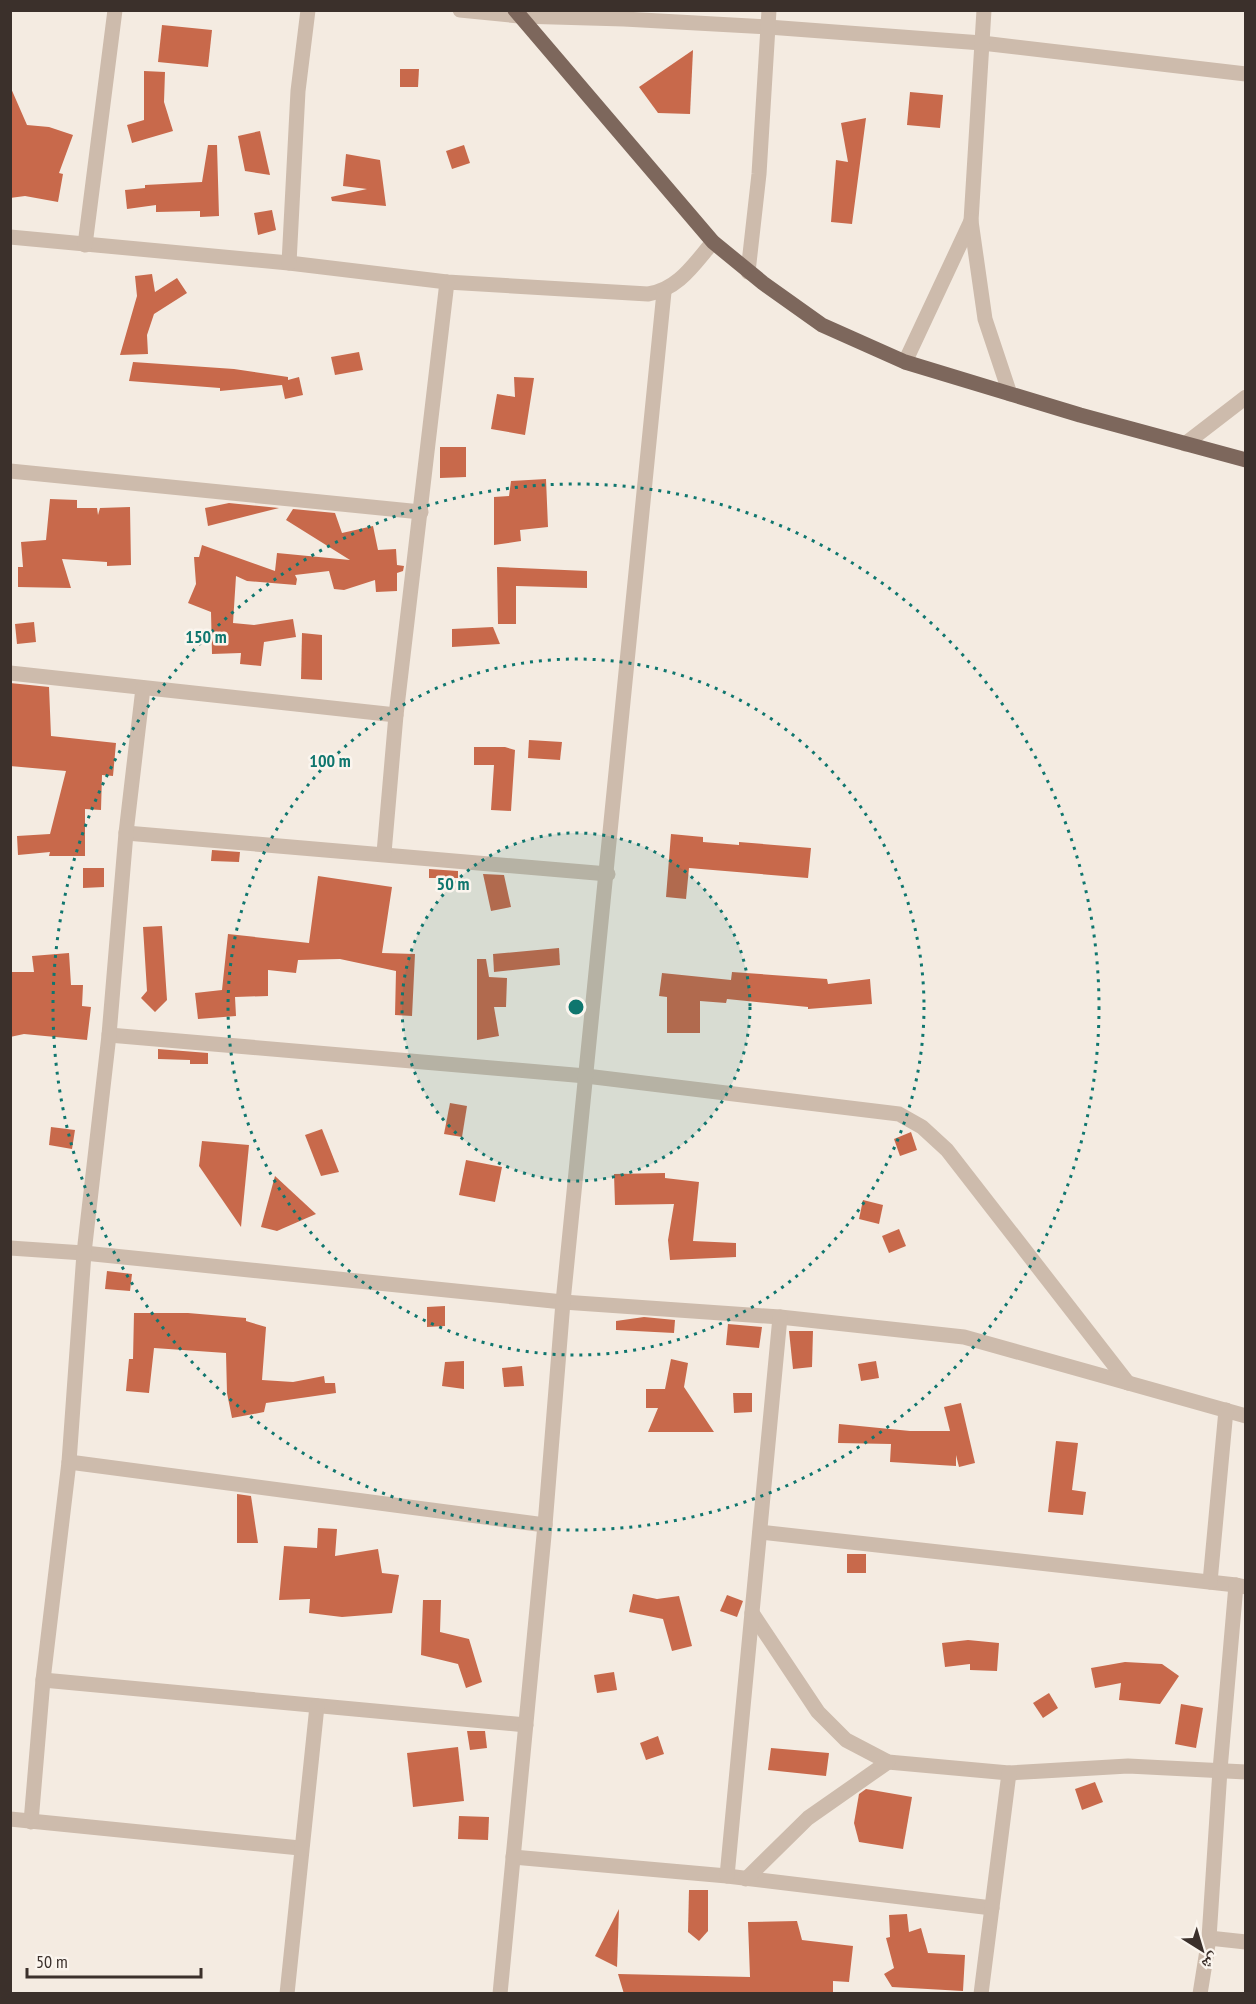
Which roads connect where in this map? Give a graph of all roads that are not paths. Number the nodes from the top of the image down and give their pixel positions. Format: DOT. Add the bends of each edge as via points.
graph roads {
  1 [pos="115,10"];
  2 [pos="308,10"];
  3 [pos="460,10"];
  4 [pos="769,10"];
  5 [pos="984,10"];
  6 [pos="517,13"];
  7 [pos="768,27"];
  8 [pos="982,43"];
  9 [pos="1245,74"];
  10 [pos="971,221"];
  11 [pos="10,237"];
  12 [pos="713,242"];
  13 [pos="85,245"];
  14 [pos="289,263"];
  15 [pos="748,272"];
  16 [pos="447,282"];
  17 [pos="664,292"];
  18 [pos="905,362"];
  19 [pos="1010,394"];
  20 [pos="1245,397"];
  21 [pos="1185,444"];
  22 [pos="1245,460"];
  23 [pos="10,471"];
  24 [pos="421,512"];
  25 [pos="10,673"];
  26 [pos="143,688"];
  27 [pos="396,715"];
  28 [pos="126,833"];
  29 [pos="384,853"];
  30 [pos="608,874"];
  31 [pos="109,1035"];
  32 [pos="586,1076"];
  33 [pos="10,1248"];
  34 [pos="84,1253"];
  35 [pos="563,1302"];
  36 [pos="780,1317"];
  37 [pos="1128,1383"];
  38 [pos="1226,1410"];
  39 [pos="1245,1416"];
  40 [pos="69,1462"];
  41 [pos="545,1525"];
  42 [pos="760,1532"];
  43 [pos="1210,1582"];
  44 [pos="1241,1586"];
  45 [pos="752,1612"];
  46 [pos="43,1680"];
  47 [pos="317,1706"];
  48 [pos="526,1725"];
  49 [pos="888,1762"];
  50 [pos="1220,1770"];
  51 [pos="1245,1772"];
  52 [pos="1010,1773"];
  53 [pos="10,1819"];
  54 [pos="31,1822"];
  55 [pos="300,1848"];
  56 [pos="513,1857"];
  57 [pos="727,1876"];
  58 [pos="746,1878"];
  59 [pos="992,1908"];
  60 [pos="1209,1938"];
  61 [pos="1245,1942"];
  62 [pos="286,1994"];
  63 [pos="500,1994"];
  64 [pos="981,1994"];
  65 [pos="1200,1994"];
  1 -- 13 [label="street"];
  2 -- 14 [label="street" via="298,91"];
  3 -- 6 [label="street"];
  4 -- 7 [label="street"];
  5 -- 8 [label="street"];
  6 -- 7 [label="street"];
  6 -- 12 [label="main road"];
  7 -- 8 [label="street"];
  7 -- 15 [label="street"];
  8 -- 9 [label="street"];
  8 -- 10 [label="street"];
  10 -- 18 [label="street"];
  10 -- 19 [label="street" via="985,319"];
  11 -- 13 [label="street"];
  12 -- 15 [label="main road"];
  12 -- 17 [label="street" via="677,284"];
  13 -- 14 [label="street"];
  14 -- 16 [label="street"];
  15 -- 18 [label="main road" via="822,324"];
  16 -- 17 [label="street"];
  16 -- 24 [label="street"];
  17 -- 30 [label="street"];
  18 -- 19 [label="main road"];
  19 -- 21 [label="main road"];
  20 -- 21 [label="street"];
  21 -- 22 [label="main road"];
  23 -- 24 [label="street"];
  24 -- 27 [label="street"];
  25 -- 26 [label="street"];
  26 -- 27 [label="street"];
  26 -- 28 [label="street"];
  27 -- 29 [label="street"];
  28 -- 29 [label="street"];
  28 -- 31 [label="street"];
  29 -- 30 [label="street"];
  30 -- 32 [label="street"];
  31 -- 32 [label="street"];
  31 -- 34 [label="street"];
  32 -- 35 [label="street"];
  32 -- 37 [label="street" via="899,1114 922,1127 947,1150"];
  33 -- 34 [label="street"];
  34 -- 35 [label="street"];
  34 -- 40 [label="street"];
  35 -- 36 [label="street"];
  35 -- 41 [label="street"];
  36 -- 37 [label="street" via="964,1337"];
  36 -- 42 [label="street"];
  37 -- 38 [label="street"];
  38 -- 39 [label="street"];
  38 -- 43 [label="street"];
  40 -- 41 [label="street"];
  40 -- 46 [label="street"];
  41 -- 48 [label="street"];
  42 -- 43 [label="street"];
  42 -- 45 [label="street"];
  43 -- 44 [label="street"];
  44 -- 50 [label="street"];
  45 -- 49 [label="street" via="818,1712 846,1740"];
  45 -- 57 [label="street"];
  46 -- 47 [label="street"];
  46 -- 54 [label="street"];
  47 -- 48 [label="street"];
  47 -- 55 [label="street"];
  48 -- 56 [label="street"];
  49 -- 52 [label="street"];
  49 -- 58 [label="street" via="808,1818"];
  50 -- 51 [label="street"];
  50 -- 52 [label="street" via="1128,1766"];
  50 -- 60 [label="street"];
  52 -- 59 [label="street"];
  53 -- 54 [label="street"];
  54 -- 55 [label="street"];
  55 -- 62 [label="street"];
  56 -- 57 [label="street"];
  56 -- 63 [label="street"];
  57 -- 58 [label="street"];
  58 -- 59 [label="street"];
  59 -- 64 [label="street"];
  60 -- 61 [label="street"];
  60 -- 65 [label="street"];
}
